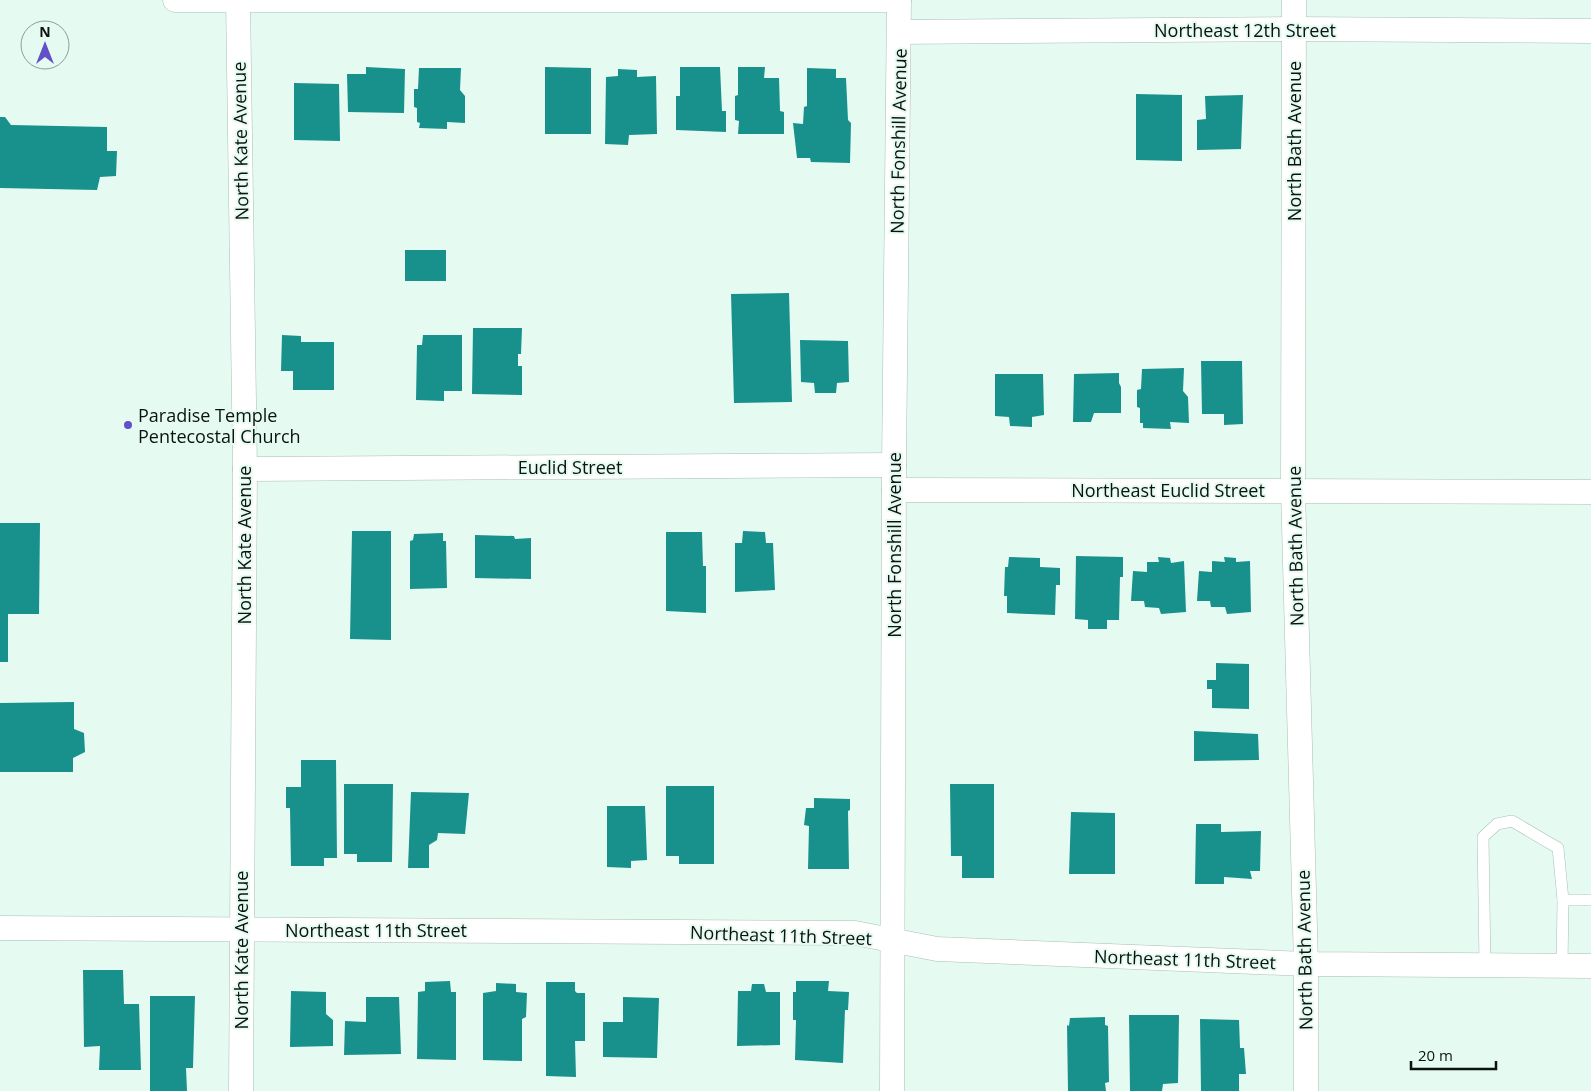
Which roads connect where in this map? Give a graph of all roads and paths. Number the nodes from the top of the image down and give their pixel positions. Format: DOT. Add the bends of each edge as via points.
graph roads {
  1 [pos="175,0"];
  2 [pos="238,0"];
  3 [pos="899,0"];
  4 [pos="1294,0"];
  5 [pos="1294,29"];
  6 [pos="1591,31"];
  7 [pos="900,32"];
  8 [pos="894,465"];
  9 [pos="245,469"];
  10 [pos="894,490"];
  11 [pos="1293,490"];
  12 [pos="1591,492"];
  13 [pos="1563,900"];
  14 [pos="1591,900"];
  15 [pos="0,928"];
  16 [pos="241,929"];
  17 [pos="892,939"];
  18 [pos="1306,964"];
  19 [pos="1485,966"];
  20 [pos="1562,966"];
  21 [pos="1591,966"];
  22 [pos="241,1091"];
  23 [pos="892,1091"];
  24 [pos="1306,1091"];
  1 -- 2 [label="street"];
  2 -- 3 [label="street"];
  2 -- 9 [label="street, North Kate Avenue"];
  3 -- 7 [label="street, North Fonshill Avenue"];
  4 -- 5 [label="street, North Bath Avenue"];
  5 -- 6 [label="street, Northeast 12th Street"];
  5 -- 7 [label="street, Northeast 12th Street"];
  5 -- 11 [label="street, North Bath Avenue"];
  7 -- 8 [label="street, North Fonshill Avenue"];
  8 -- 9 [label="street, Euclid Street"];
  8 -- 10 [label="street, North Fonshill Avenue"];
  9 -- 16 [label="street, North Kate Avenue"];
  10 -- 11 [label="street, Northeast Euclid Street"];
  10 -- 17 [label="street, North Fonshill Avenue"];
  11 -- 12 [label="street, Northeast Euclid Street"];
  11 -- 18 [label="street, North Bath Avenue"];
  13 -- 14 [label="lane"];
  13 -- 19 [label="lane" via="1558,848 1512,821 1497,824 1483,837"];
  13 -- 20 [label="lane"];
  15 -- 16 [label="street, Northeast 11th Street"];
  16 -- 17 [label="street, Northeast 11th Street" via="855,933"];
  16 -- 22 [label="street, North Kate Avenue"];
  17 -- 18 [label="street, Northeast 11th Street" via="937,949"];
  17 -- 23 [label="street, North Fonshill Avenue"];
  18 -- 19 [label="street, Northeast 11th Street"];
  18 -- 24 [label="street, North Bath Avenue"];
  19 -- 20 [label="street, Northeast 11th Street"];
  20 -- 21 [label="street, Northeast 11th Street"];
}
